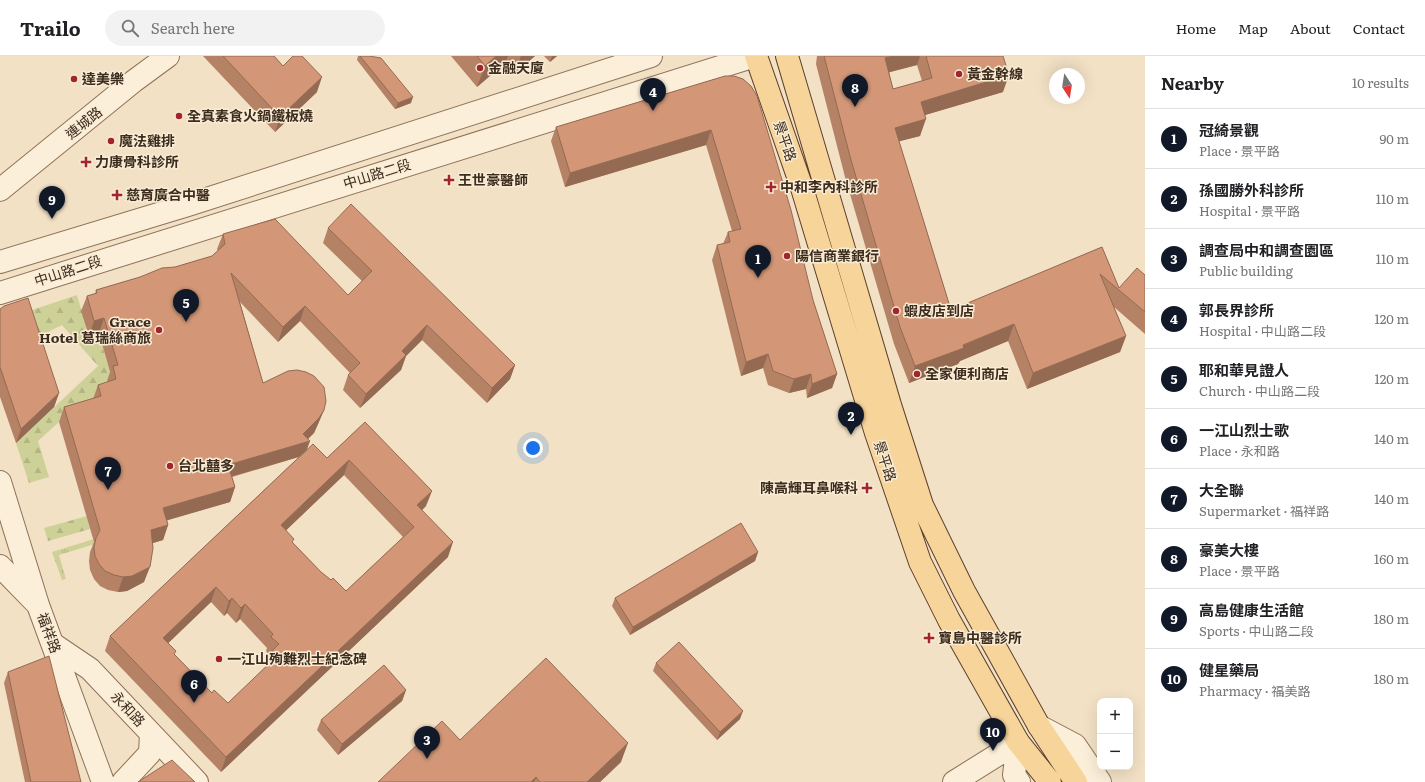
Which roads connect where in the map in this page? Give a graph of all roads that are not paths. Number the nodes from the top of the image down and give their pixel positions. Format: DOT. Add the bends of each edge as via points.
graph roads {
  1 [pos="168,56"];
  2 [pos="652,56"];
  3 [pos="755,56"];
  4 [pos="787,56"];
  5 [pos="0,190"];
  6 [pos="0,262"];
  7 [pos="0,293"];
  8 [pos="0,482"];
  9 [pos="0,566"];
  10 [pos="38,605"];
  11 [pos="53,644"];
  12 [pos="1039,726"];
  13 [pos="152,734"];
  14 [pos="1018,742"];
  15 [pos="1046,776"];
  16 [pos="103,782"];
  17 [pos="123,782"];
  18 [pos="197,782"];
  19 [pos="954,782"];
  20 [pos="1019,782"];
  21 [pos="1076,782"];
  22 [pos="1100,782"];
  1 -- 5 [label="street, 連城路"];
  2 -- 6 [label="street, 中山路二段" via="195,203"];
  3 -- 7 [label="street, 中山路二段"];
  3 -- 14 [label="main road, 景平路" via="802,188 876,433 920,562"];
  4 -- 12 [label="main road, 景平路" via="890,406 922,505 964,591"];
  8 -- 10 [label="street, 福祥路"];
  9 -- 10 [label="street"];
  10 -- 11 [label="street, 福祥路"];
  11 -- 13 [label="street, 永和路" via="90,669"];
  11 -- 16 [label="street, 福祥路"];
  12 -- 21 [label="main road, 景平路"];
  12 -- 22 [label="street" via="1075,745"];
  13 -- 17 [label="street" via="150,753"];
  13 -- 18 [label="street, 永和路"];
  14 -- 15 [label="main road, 景平路"];
  14 -- 19 [label="street"];
  14 -- 20 [label="street" via="1014,775"];
}
